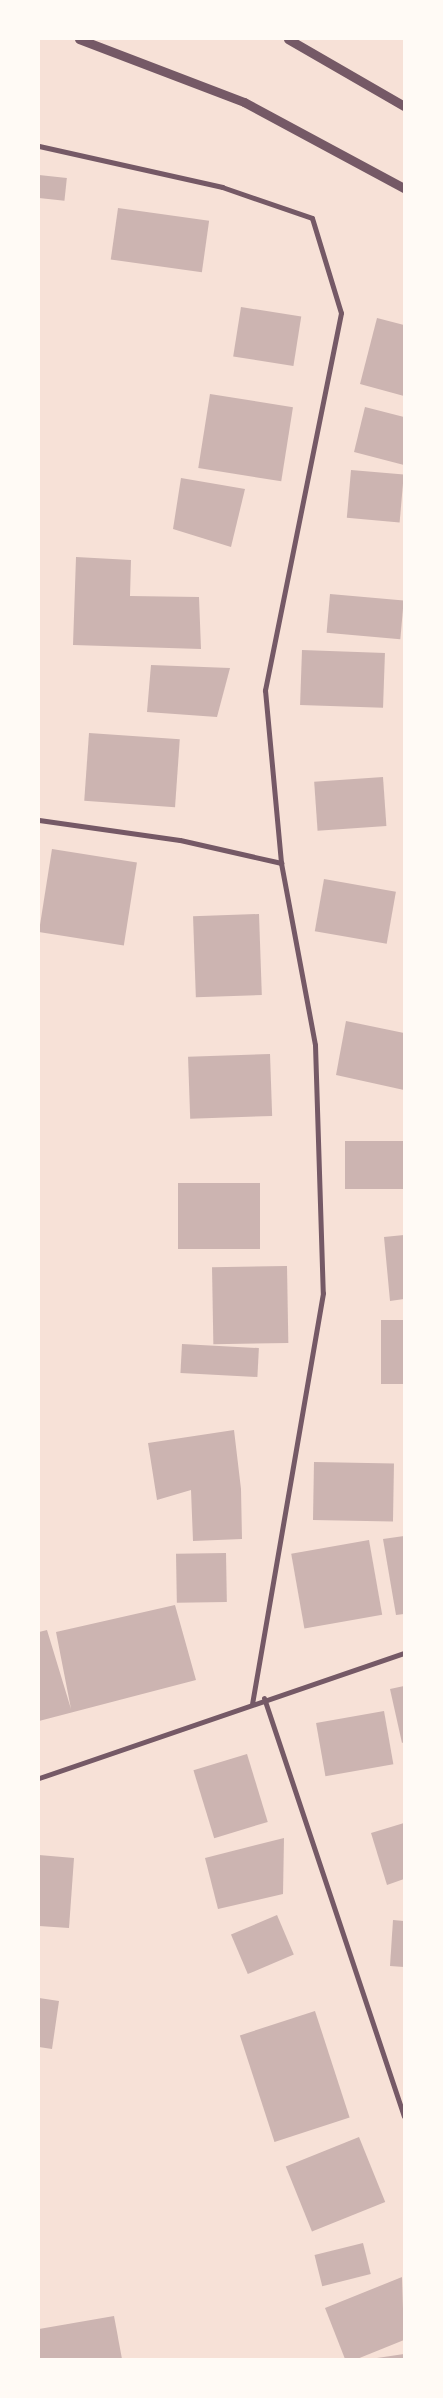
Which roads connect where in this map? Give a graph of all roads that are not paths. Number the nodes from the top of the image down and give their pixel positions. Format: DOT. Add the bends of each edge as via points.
graph roads {
  1 [pos="80,39"];
  2 [pos="288,39"];
  3 [pos="404,106"];
  4 [pos="39,146"];
  5 [pos="404,188"];
  6 [pos="39,820"];
  7 [pos="281,863"];
  8 [pos="404,1653"];
  9 [pos="264,1698"];
  10 [pos="252,1703"];
  11 [pos="39,1778"];
  12 [pos="404,2116"];
  1 -- 5 [label="street" via="244,102"];
  2 -- 3 [label="street"];
  4 -- 7 [label="street" via="222,187 312,218 341,313 265,690"];
  6 -- 7 [label="street" via="180,840"];
  7 -- 10 [label="street" via="315,1046 323,1293"];
  8 -- 9 [label="street"];
  9 -- 10 [label="street"];
  9 -- 12 [label="street"];
  10 -- 11 [label="street"];
}
